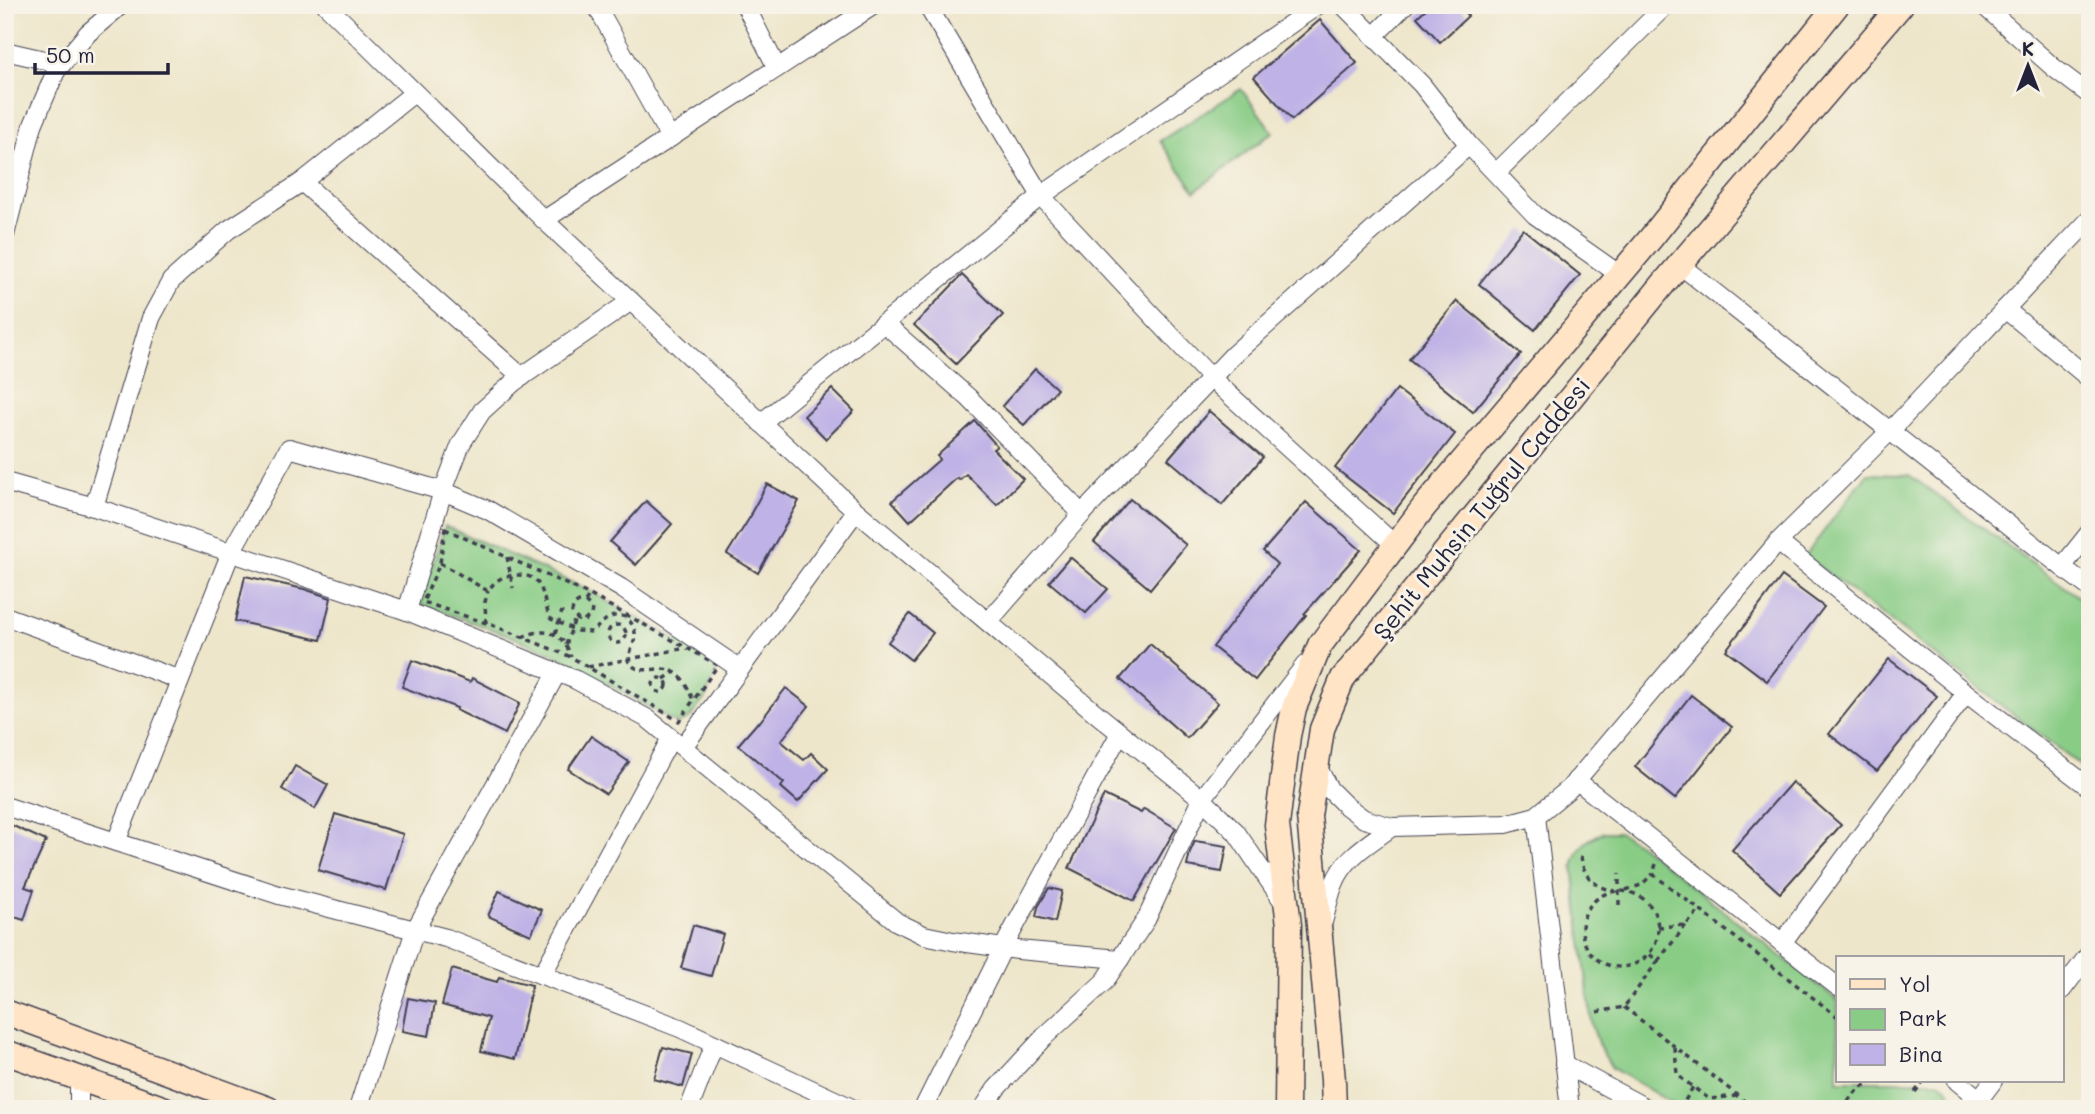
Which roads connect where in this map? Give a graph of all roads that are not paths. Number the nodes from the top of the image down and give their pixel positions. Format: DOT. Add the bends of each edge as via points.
graph roads {
  1 [pos="121,5"];
  2 [pos="326,5"];
  3 [pos="596,5"];
  4 [pos="745,5"];
  5 [pos="874,5"];
  6 [pos="927,5"];
  7 [pos="1318,5"];
  8 [pos="1343,5"];
  9 [pos="1405,5"];
  10 [pos="1666,5"];
  11 [pos="1837,5"];
  12 [pos="1901,5"];
  13 [pos="1983,5"];
  14 [pos="1374,36"];
  15 [pos="5,51"];
  16 [pos="62,64"];
  17 [pos="777,68"];
  18 [pos="414,93"];
  19 [pos="2090,95"];
  20 [pos="670,138"];
  21 [pos="1469,145"];
  22 [pos="1496,173"];
  23 [pos="302,182"];
  24 [pos="1041,196"];
  25 [pos="2090,219"];
  26 [pos="544,220"];
  27 [pos="5,236"];
  28 [pos="1680,265"];
  29 [pos="1620,275"];
  30 [pos="631,301"];
  31 [pos="2006,309"];
  32 [pos="884,323"];
  33 [pos="522,377"];
  34 [pos="1210,377"];
  35 [pos="2090,379"];
  36 [pos="761,423"];
  37 [pos="1890,431"];
  38 [pos="5,482"];
  39 [pos="443,491"];
  40 [pos="94,507"];
  41 [pos="856,511"];
  42 [pos="1082,514"];
  43 [pos="2090,533"];
  44 [pos="1778,542"];
  45 [pos="1395,545"];
  46 [pos="231,552"];
  47 [pos="2062,568"];
  48 [pos="2090,588"];
  49 [pos="415,606"];
  50 [pos="5,616"];
  51 [pos="988,622"];
  52 [pos="1320,645"];
  53 [pos="740,669"];
  54 [pos="557,673"];
  55 [pos="180,680"];
  56 [pos="1966,693"];
  57 [pos="1120,733"];
  58 [pos="677,743"];
  59 [pos="1317,766"];
  60 [pos="1576,780"];
  61 [pos="2090,788"];
  62 [pos="1202,799"];
  63 [pos="5,806"];
  64 [pos="1536,816"];
  65 [pos="1392,827"];
  66 [pos="116,842"];
  67 [pos="1287,908"];
  68 [pos="415,930"];
  69 [pos="1320,933"];
  70 [pos="1782,943"];
  71 [pos="1003,947"];
  72 [pos="2090,953"];
  73 [pos="1120,959"];
  74 [pos="542,975"];
  75 [pos="1836,985"];
  76 [pos="2064,987"];
  77 [pos="5,1012"];
  78 [pos="714,1044"];
  79 [pos="5,1052"];
  80 [pos="1564,1064"];
  81 [pos="79,1078"];
  82 [pos="1957,1082"];
  83 [pos="1992,1082"];
  84 [pos="1975,1104"];
  85 [pos="79,1109"];
  86 [pos="165,1109"];
  87 [pos="268,1109"];
  88 [pos="358,1109"];
  89 [pos="689,1109"];
  90 [pos="854,1109"];
  91 [pos="923,1109"];
  92 [pos="984,1109"];
  93 [pos="1287,1109"];
  94 [pos="1334,1109"];
  95 [pos="1570,1109"];
  96 [pos="1648,1109"];
  1 -- 16 [label="street" via="88,33"];
  2 -- 18 [label="street"];
  3 -- 20 [label="street"];
  4 -- 17 [label="street"];
  5 -- 17 [label="street"];
  6 -- 24 [label="street"];
  7 -- 24 [label="street"];
  8 -- 14 [label="street"];
  9 -- 14 [label="street"];
  10 -- 22 [label="street"];
  11 -- 29 [label="main road, Şehit Muhsin Tuğrul Caddesi"];
  12 -- 28 [label="main road, Şehit Muhsin Tuğrul Caddesi"];
  13 -- 19 [label="street"];
  14 -- 21 [label="street" via="1422,85"];
  15 -- 16 [label="street"];
  16 -- 27 [label="street" via="33,125"];
  17 -- 20 [label="street"];
  18 -- 23 [label="street"];
  18 -- 26 [label="street"];
  20 -- 26 [label="street"];
  21 -- 22 [label="street"];
  21 -- 34 [label="street"];
  22 -- 29 [label="street" via="1535,215"];
  23 -- 33 [label="street"];
  23 -- 40 [label="street" via="228,230 171,281 151,317"];
  24 -- 32 [label="street"];
  24 -- 34 [label="street"];
  25 -- 31 [label="street"];
  26 -- 30 [label="street"];
  28 -- 37 [label="street"];
  28 -- 59 [label="main road, Şehit Muhsin Tuğrul Caddesi" via="1343,678 1322,729"];
  29 -- 45 [label="main road, Şehit Muhsin Tuğrul Caddesi"];
  30 -- 33 [label="street"];
  30 -- 36 [label="street"];
  31 -- 35 [label="street"];
  31 -- 37 [label="street"];
  32 -- 36 [label="street"];
  32 -- 42 [label="street" via="969,398"];
  33 -- 39 [label="street" via="482,411 461,443"];
  34 -- 42 [label="street"];
  34 -- 45 [label="street"];
  36 -- 41 [label="street"];
  37 -- 44 [label="street"];
  37 -- 47 [label="street"];
  38 -- 40 [label="street"];
  39 -- 46 [label="street" via="289,448"];
  39 -- 49 [label="street"];
  39 -- 53 [label="street" via="488,510 621,588"];
  40 -- 46 [label="street"];
  41 -- 51 [label="street"];
  41 -- 53 [label="street"];
  42 -- 51 [label="street"];
  43 -- 47 [label="street"];
  44 -- 56 [label="street"];
  44 -- 60 [label="street"];
  45 -- 52 [label="main road, Şehit Muhsin Tuğrul Caddesi"];
  46 -- 49 [label="street"];
  46 -- 55 [label="street"];
  47 -- 48 [label="street"];
  49 -- 54 [label="street"];
  50 -- 55 [label="street"];
  51 -- 57 [label="street"];
  52 -- 62 [label="street"];
  52 -- 67 [label="main road, Şehit Muhsin Tuğrul Caddesi" via="1294,708 1277,825"];
  53 -- 58 [label="street"];
  54 -- 58 [label="street" via="648,719"];
  54 -- 68 [label="street"];
  55 -- 66 [label="street"];
  56 -- 61 [label="street"];
  56 -- 70 [label="street"];
  57 -- 62 [label="street"];
  57 -- 71 [label="street"];
  58 -- 71 [label="street" via="897,922 925,935"];
  58 -- 74 [label="street"];
  59 -- 65 [label="street" via="1329,789 1345,805 1364,819"];
  59 -- 69 [label="main road, Şehit Muhsin Tuğrul Caddesi" via="1309,816"];
  60 -- 64 [label="street"];
  60 -- 70 [label="street"];
  62 -- 67 [label="street" via="1236,832"];
  62 -- 73 [label="street" via="1146,920"];
  63 -- 66 [label="street"];
  64 -- 65 [label="street" via="1506,824"];
  64 -- 80 [label="street"];
  65 -- 69 [label="street" via="1344,866 1334,883"];
  66 -- 68 [label="street" via="279,895"];
  67 -- 93 [label="main road, Şehit Muhsin Tuğrul Caddesi"];
  68 -- 74 [label="street"];
  68 -- 88 [label="street"];
  69 -- 94 [label="main road, Şehit Muhsin Tuğrul Caddesi"];
  70 -- 75 [label="street"];
  71 -- 73 [label="street"];
  71 -- 91 [label="street"];
  72 -- 76 [label="street"];
  73 -- 92 [label="street" via="1105,981 996,1089"];
  74 -- 78 [label="street"];
  77 -- 87 [label="main road"];
  78 -- 89 [label="street"];
  78 -- 90 [label="street"];
  79 -- 81 [label="main road"];
  80 -- 95 [label="street"];
  80 -- 96 [label="street"];
  81 -- 85 [label="street"];
  81 -- 86 [label="main road"];
  82 -- 84 [label="street"];
  83 -- 84 [label="street"];
}
